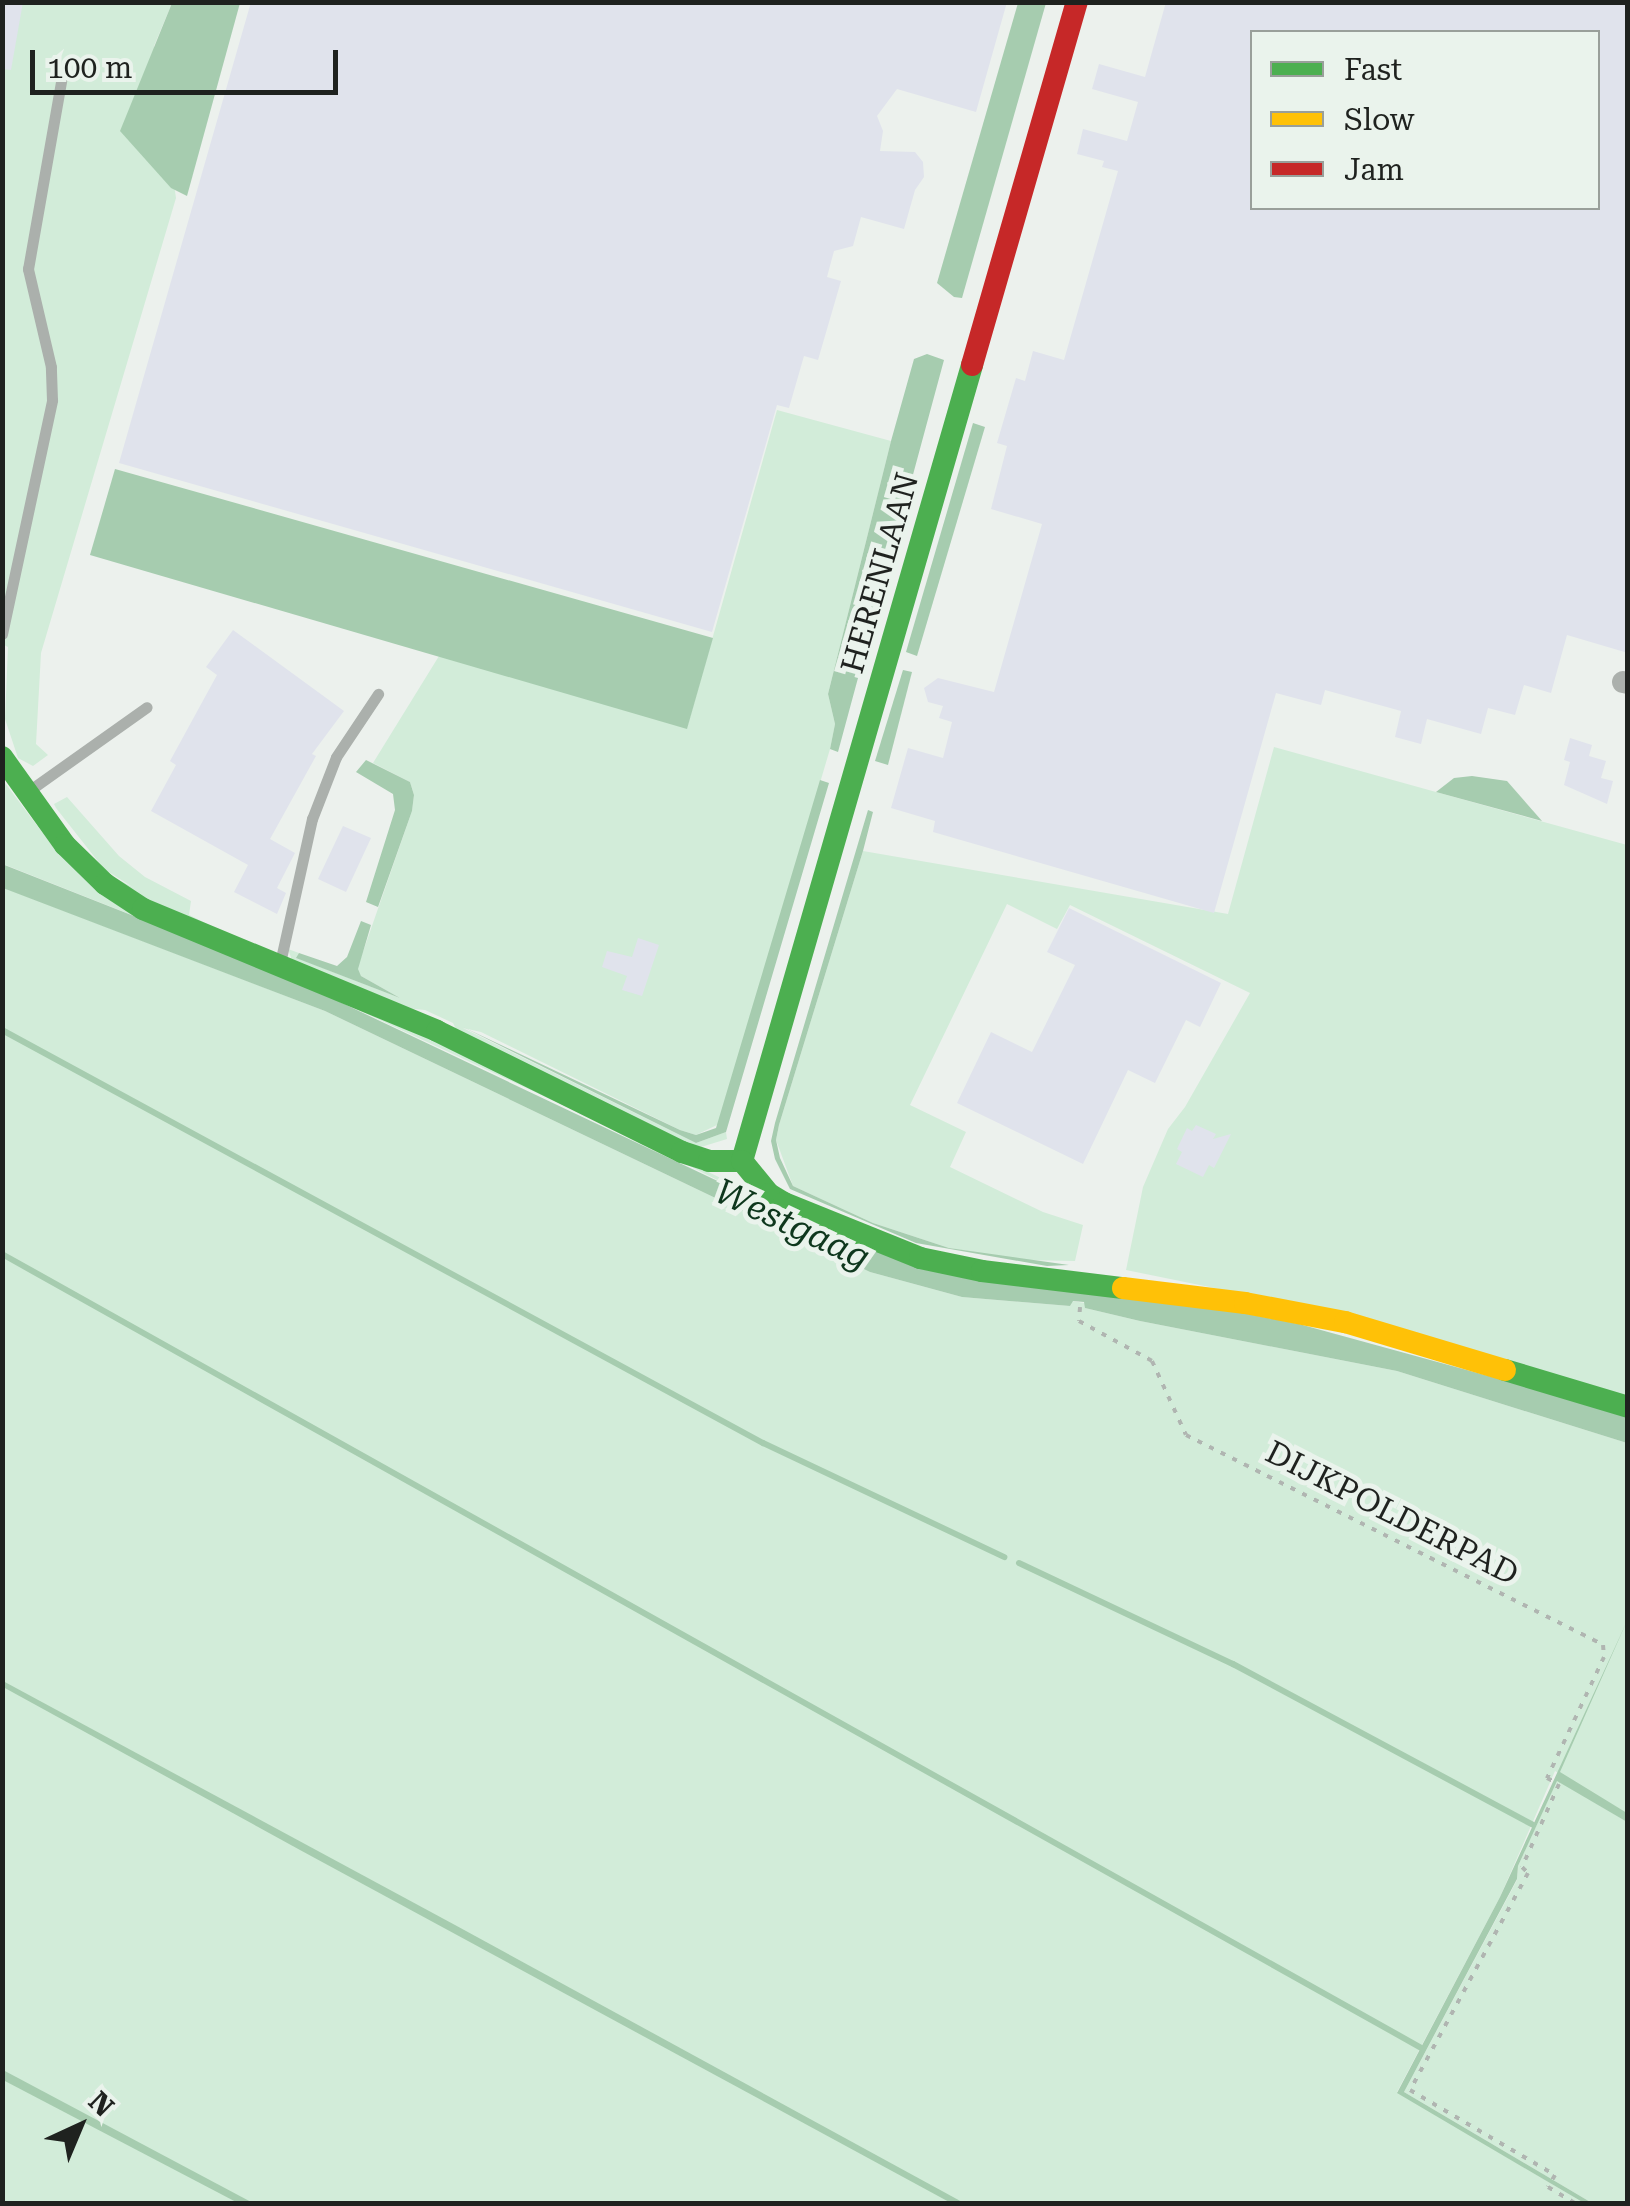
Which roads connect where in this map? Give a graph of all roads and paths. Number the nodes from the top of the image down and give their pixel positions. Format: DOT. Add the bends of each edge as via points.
graph roads {
  1 [pos="1077,2"];
  2 [pos="61,81"];
  3 [pos="2,634"];
  4 [pos="378,694"];
  5 [pos="147,707"];
  6 [pos="2,757"];
  7 [pos="27,792"];
  8 [pos="280,963"];
  9 [pos="742,1161"];
  10 [pos="1080,1312"];
  11 [pos="1628,1407"];
  12 [pos="1576,2204"];
  1 -- 9 [label="street, HERENLAAN"];
  2 -- 3 [label="lane" via="28,269 51,366 52,400"];
  4 -- 8 [label="lane" via="336,757 312,819"];
  5 -- 7 [label="lane"];
  6 -- 7 [label="street"];
  7 -- 8 [label="street" via="104,884 144,909"];
  8 -- 9 [label="street" via="437,1031 682,1152 708,1161"];
  9 -- 11 [label="street" via="784,1203 920,1258 1345,1322"];
  10 -- 12 [label="path, DIJKPOLDERPAD" via="1079,1321 1152,1361 1186,1435 1600,1642 1604,1657 1547,1778 1559,1784 1522,1868 1528,1873 1410,2090 1555,2175 1548,2187"];
}
